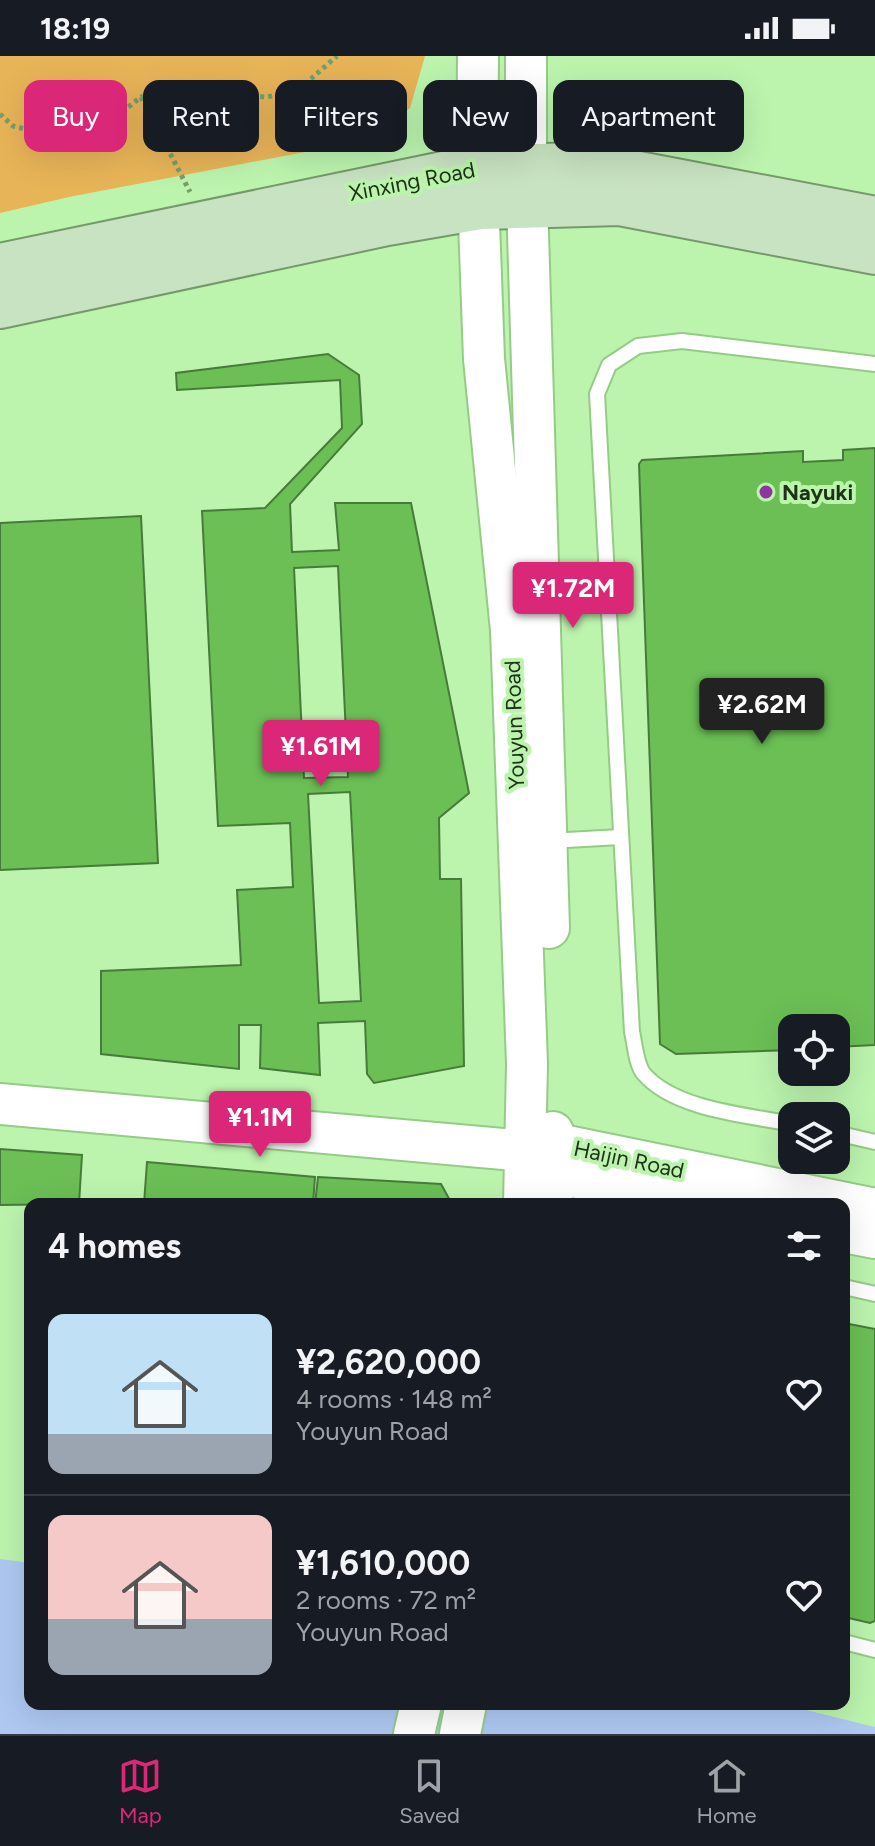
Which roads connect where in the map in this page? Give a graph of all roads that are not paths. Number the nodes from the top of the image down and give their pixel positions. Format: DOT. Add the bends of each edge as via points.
graph roads {
  1 [pos="478,56"];
  2 [pos="526,56"];
  3 [pos="527,186"];
  4 [pos="478,187"];
  5 [pos="875,219"];
  6 [pos="875,252"];
  7 [pos="0,266"];
  8 [pos="0,306"];
  9 [pos="875,364"];
  10 [pos="620,837"];
  11 [pos="547,841"];
  12 [pos="0,1104"];
  13 [pos="778,1121"];
  14 [pos="850,1136"];
  15 [pos="875,1142"];
  16 [pos="545,1168"];
  17 [pos="528,1198"];
  18 [pos="680,1198"];
  19 [pos="786,1198"];
  20 [pos="850,1206"];
  21 [pos="875,1209"];
  22 [pos="850,1233"];
  23 [pos="875,1238"];
  24 [pos="850,1288"];
  25 [pos="875,1294"];
  26 [pos="850,1644"];
  27 [pos="875,1650"];
  28 [pos="420,1710"];
  29 [pos="465,1710"];
  30 [pos="414,1734"];
  31 [pos="460,1734"];
  1 -- 4 [label="street, Youyun Road"];
  2 -- 3 [label="street, Youyun Road"];
  3 -- 4 [label="main road, Xinxing Road"];
  3 -- 5 [label="main road, Xinxing Road" via="592,165"];
  3 -- 6 [label="main road, Xinxing Road"];
  3 -- 11 [label="street, Youyun Road"];
  4 -- 7 [label="main road, Xinxing Road" via="207,223"];
  4 -- 8 [label="main road, Xinxing Road" via="371,226"];
  4 -- 16 [label="street, Youyun Road" via="484,359 511,630 527,1064"];
  9 -- 10 [label="lane" via="682,341 638,346 609,365 597,394 596,425"];
  10 -- 11 [label="lane"];
  10 -- 13 [label="lane" via="632,1032 642,1072 667,1094 691,1103"];
  11 -- 16 [label="street, Youyun Road"];
  12 -- 16 [label="street"];
  14 -- 15 [label="lane"];
  16 -- 17 [label="street, Youyun Road"];
  16 -- 18 [label="street, Haijin Road"];
  16 -- 19 [label="street, Haijin Road"];
  20 -- 21 [label="street, Haijin Road"];
  22 -- 23 [label="street"];
  24 -- 25 [label="lane"];
  26 -- 27 [label="lane"];
  28 -- 30 [label="street"];
  29 -- 31 [label="street"];
}
